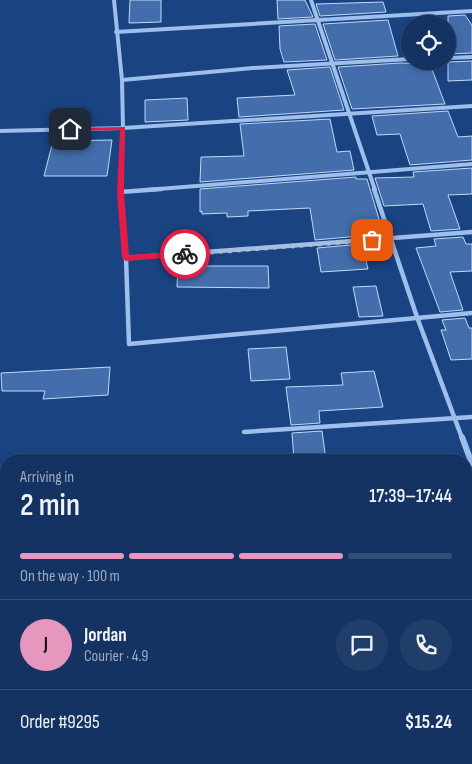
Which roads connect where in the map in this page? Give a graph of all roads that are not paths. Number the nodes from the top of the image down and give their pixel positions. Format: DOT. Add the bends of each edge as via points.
graph roads {
  1 [pos="114,0"];
  2 [pos="311,0"];
  3 [pos="472,11"];
  4 [pos="316,20"];
  5 [pos="116,32"];
  6 [pos="472,57"];
  7 [pos="456,58"];
  8 [pos="401,59"];
  9 [pos="331,63"];
  10 [pos="122,80"];
  11 [pos="472,106"];
  12 [pos="348,113"];
  13 [pos="123,128"];
  14 [pos="0,131"];
  15 [pos="472,164"];
  16 [pos="368,172"];
  17 [pos="120,192"];
  18 [pos="472,232"];
  19 [pos="391,239"];
  20 [pos="126,258"];
  21 [pos="472,313"];
  22 [pos="417,317"];
  23 [pos="472,417"];
  24 [pos="456,418"];
  25 [pos="244,432"];
  26 [pos="469,454"];
  1 -- 5 [label="street"];
  2 -- 4 [label="street"];
  3 -- 4 [label="street"];
  4 -- 5 [label="street"];
  4 -- 9 [label="street"];
  5 -- 10 [label="street"];
  6 -- 7 [label="street"];
  8 -- 9 [label="street"];
  9 -- 10 [label="street"];
  9 -- 12 [label="street"];
  10 -- 13 [label="street"];
  11 -- 12 [label="street"];
  12 -- 13 [label="street"];
  12 -- 16 [label="street"];
  13 -- 14 [label="street"];
  13 -- 17 [label="street"];
  15 -- 16 [label="street"];
  16 -- 17 [label="street"];
  16 -- 19 [label="street"];
  17 -- 20 [label="street"];
  18 -- 19 [label="street"];
  19 -- 20 [label="street"];
  19 -- 22 [label="street"];
  20 -- 22 [label="street" via="128,344"];
  21 -- 22 [label="street"];
  22 -- 24 [label="street"];
  23 -- 24 [label="street"];
  24 -- 25 [label="street"];
  24 -- 26 [label="street"];
}
